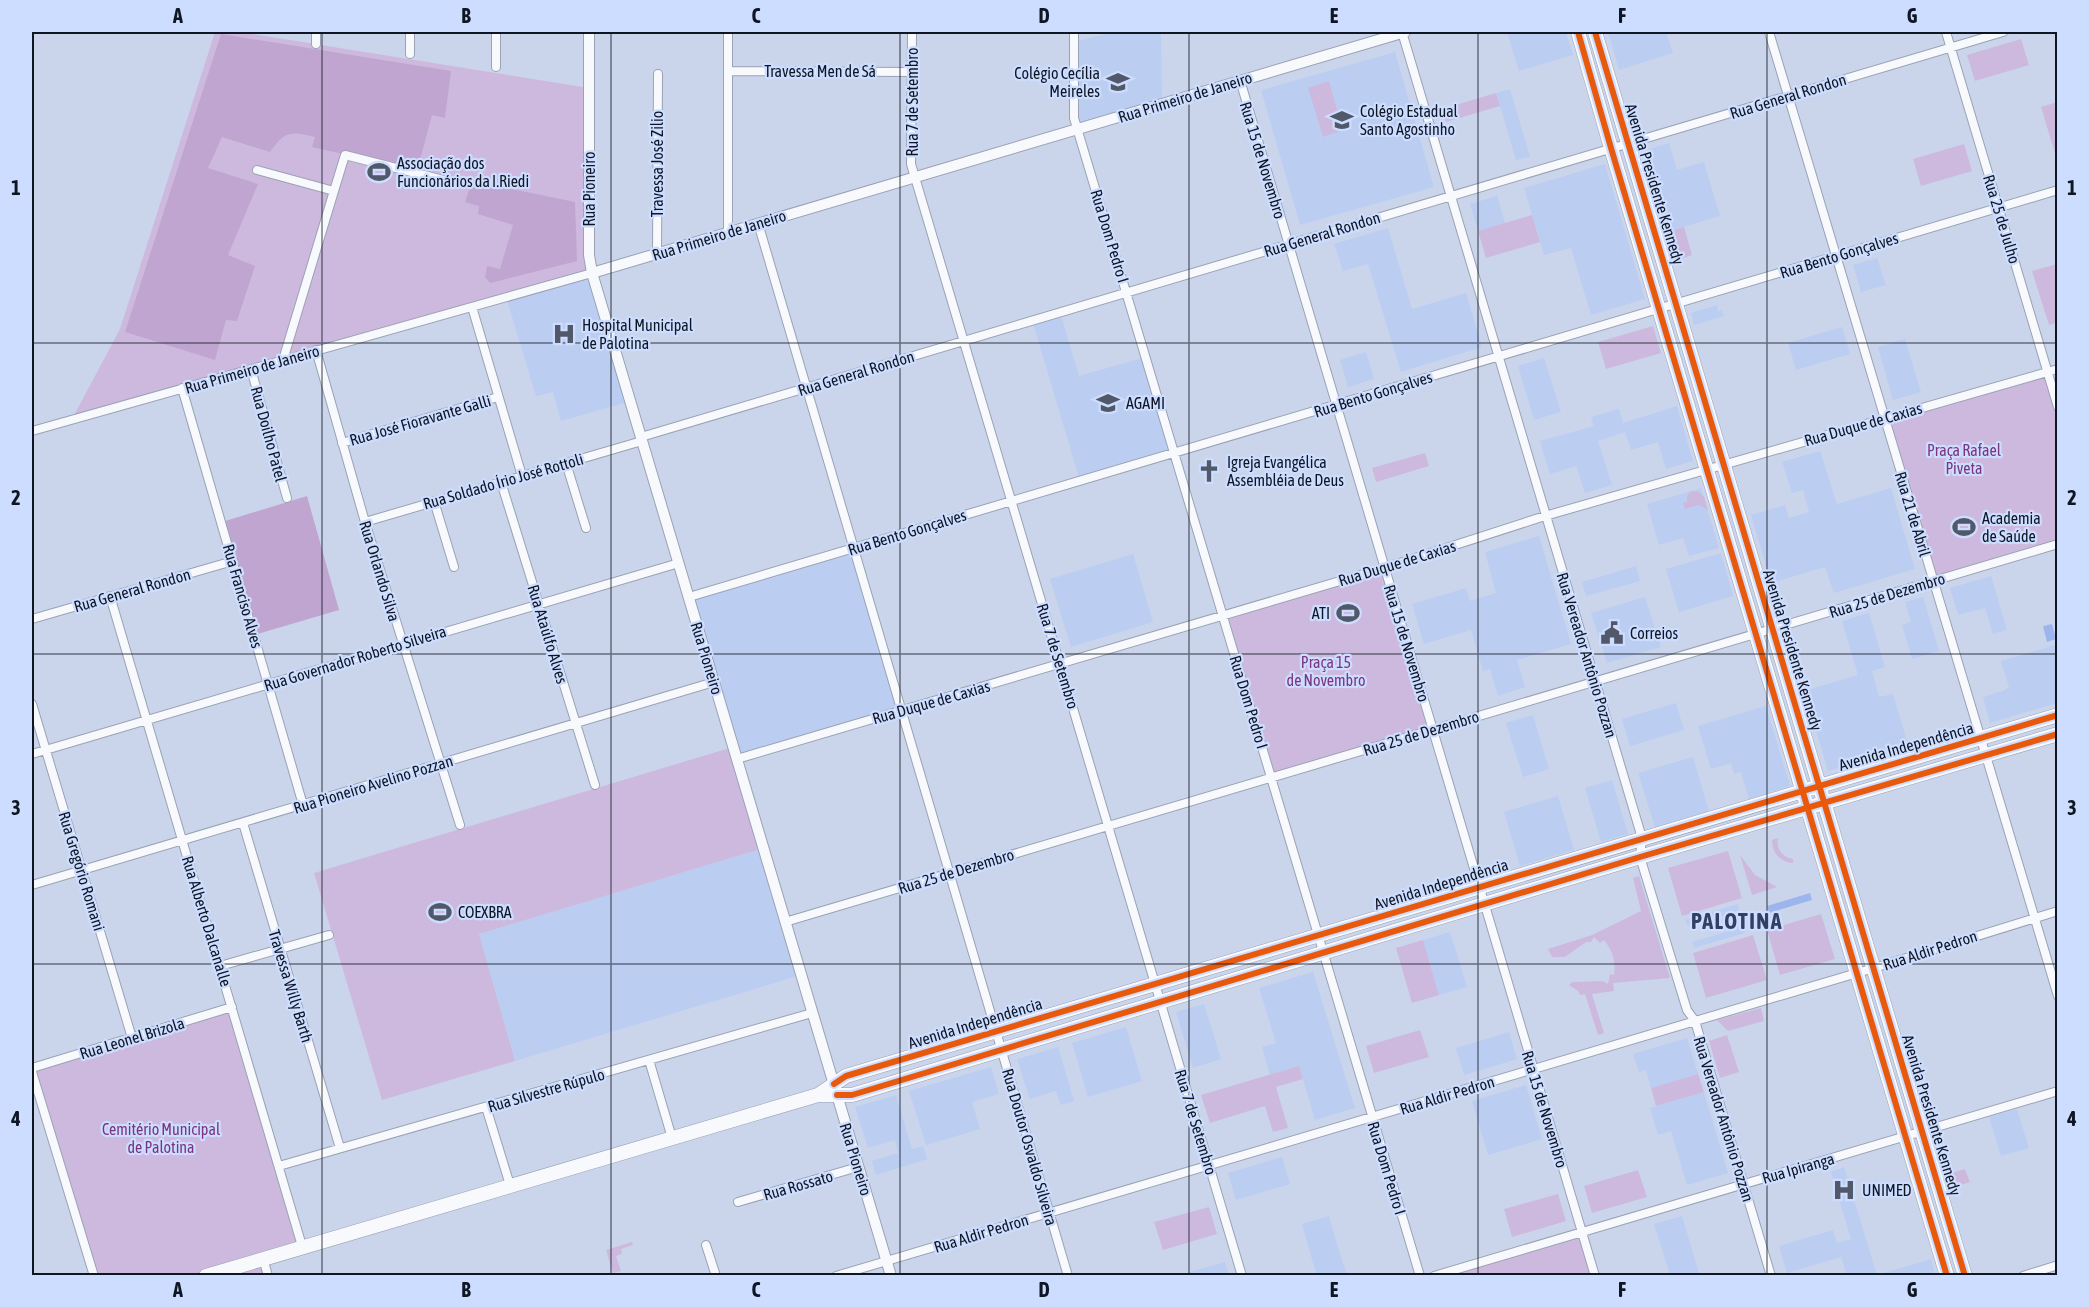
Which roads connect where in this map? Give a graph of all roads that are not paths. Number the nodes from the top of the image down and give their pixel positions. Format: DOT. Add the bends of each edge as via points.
graph roads {
  1 [pos="316,32"];
  2 [pos="410,32"];
  3 [pos="496,32"];
  4 [pos="589,32"];
  5 [pos="728,32"];
  6 [pos="912,32"];
  7 [pos="1074,32"];
  8 [pos="1403,32"];
  9 [pos="1578,32"];
  10 [pos="1595,32"];
  11 [pos="1769,32"];
  12 [pos="1946,32"];
  13 [pos="2003,32"];
  14 [pos="316,44"];
  15 [pos="1951,47"];
  16 [pos="410,54"];
  17 [pos="496,68"];
  18 [pos="728,71"];
  19 [pos="912,72"];
  20 [pos="657,74"];
  21 [pos="1240,80"];
  22 [pos="1788,95"];
  23 [pos="1075,123"];
  24 [pos="1628,143"];
  25 [pos="1611,148"];
  26 [pos="257,170"];
  27 [pos="915,177"];
  28 [pos="455,183"];
  29 [pos="2058,190"];
  30 [pos="334,191"];
  31 [pos="1450,196"];
  32 [pos="1999,208"];
  33 [pos="758,224"];
  34 [pos="728,232"];
  35 [pos="1288,244"];
  36 [pos="657,253"];
  37 [pos="1836,256"];
  38 [pos="592,273"];
  39 [pos="1127,292"];
  40 [pos="1676,304"];
  41 [pos="472,307"];
  42 [pos="1659,309"];
  43 [pos="964,340"];
  44 [pos="316,351"];
  45 [pos="1498,357"];
  46 [pos="283,360"];
  47 [pos="251,369"];
  48 [pos="2058,369"];
  49 [pos="2047,372"];
  50 [pos="182,388"];
  51 [pos="806,388"];
  52 [pos="498,397"];
  53 [pos="1336,405"];
  54 [pos="2058,406"];
  55 [pos="1885,418"];
  56 [pos="32,431"];
  57 [pos="642,439"];
  58 [pos="342,443"];
  59 [pos="1175,453"];
  60 [pos="566,463"];
  61 [pos="1724,464"];
  62 [pos="1707,469"];
  63 [pos="522,476"];
  64 [pos="501,482"];
  65 [pos="287,498"];
  66 [pos="434,501"];
  67 [pos="1012,501"];
  68 [pos="1545,516"];
  69 [pos="364,522"];
  70 [pos="586,528"];
  71 [pos="2058,544"];
  72 [pos="854,548"];
  73 [pos="233,561"];
  74 [pos="679,563"];
  75 [pos="454,567"];
  76 [pos="1384,568"];
  77 [pos="1933,581"];
  78 [pos="110,596"];
  79 [pos="689,597"];
  80 [pos="539,603"];
  81 [pos="1223,615"];
  82 [pos="32,619"];
  83 [pos="1773,629"];
  84 [pos="1756,634"];
  85 [pos="402,644"];
  86 [pos="1060,663"];
  87 [pos="1594,681"];
  88 [pos="714,682"];
  89 [pos="268,684"];
  90 [pos="32,705"];
  91 [pos="902,710"];
  92 [pos="1797,710"];
  93 [pos="1780,715"];
  94 [pos="2058,715"];
  95 [pos="147,720"];
  96 [pos="575,722"];
  97 [pos="1432,730"];
  98 [pos="2058,734"];
  99 [pos="1980,738"];
  100 [pos="45,750"];
  101 [pos="32,754"];
  102 [pos="1985,755"];
  103 [pos="737,759"];
  104 [pos="1898,762"];
  105 [pos="440,764"];
  106 [pos="1271,777"];
  107 [pos="1903,779"];
  108 [pos="595,785"];
  109 [pos="1820,785"];
  110 [pos="1802,790"];
  111 [pos="1825,802"];
  112 [pos="303,805"];
  113 [pos="1807,808"];
  114 [pos="1725,813"];
  115 [pos="243,823"];
  116 [pos="460,825"];
  117 [pos="1108,826"];
  118 [pos="1731,830"];
  119 [pos="1642,838"];
  120 [pos="183,840"];
  121 [pos="1640,857"];
  122 [pos="82,870"];
  123 [pos="950,873"];
  124 [pos="1847,879"];
  125 [pos="32,885"];
  126 [pos="1830,885"];
  127 [pos="1479,887"];
  128 [pos="1485,904"];
  129 [pos="2058,911"];
  130 [pos="2034,917"];
  131 [pos="785,922"];
  132 [pos="329,935"];
  133 [pos="1319,935"];
  134 [pos="280,949"];
  135 [pos="1324,953"];
  136 [pos="220,966"];
  137 [pos="1874,968"];
  138 [pos="1857,973"];
  139 [pos="1155,984"];
  140 [pos="2058,996"];
  141 [pos="1161,1003"];
  142 [pos="232,1007"];
  143 [pos="813,1013"];
  144 [pos="1695,1021"];
  145 [pos="996,1031"];
  146 [pos="132,1038"];
  147 [pos="1002,1051"];
  148 [pos="649,1060"];
  149 [pos="1533,1069"];
  150 [pos="32,1070"];
  151 [pos="835,1090"];
  152 [pos="2058,1091"];
  153 [pos="486,1107"];
  154 [pos="1372,1117"];
  155 [pos="1922,1131"];
  156 [pos="1905,1136"];
  157 [pos="672,1138"];
  158 [pos="340,1148"];
  159 [pos="1209,1165"];
  160 [pos="279,1166"];
  161 [pos="858,1167"];
  162 [pos="1744,1184"];
  163 [pos="510,1185"];
  164 [pos="738,1202"];
  165 [pos="1050,1212"];
  166 [pos="1582,1232"];
  167 [pos="706,1245"];
  168 [pos="302,1246"];
  169 [pos="262,1258"];
  170 [pos="886,1261"];
  171 [pos="2058,1265"];
  172 [pos="94,1275"];
  173 [pos="206,1275"];
  174 [pos="268,1275"];
  175 [pos="716,1275"];
  176 [pos="836,1275"];
  177 [pos="891,1275"];
  178 [pos="1068,1275"];
  179 [pos="1242,1275"];
  180 [pos="1419,1275"];
  181 [pos="1434,1275"];
  182 [pos="1595,1275"];
  183 [pos="1771,1275"];
  184 [pos="1947,1275"];
  185 [pos="1965,1275"];
  186 [pos="2023,1275"];
  1 -- 14 [label="street"];
  2 -- 16 [label="street"];
  3 -- 17 [label="street"];
  4 -- 38 [label="street, Rua Pioneiro"];
  5 -- 18 [label="street"];
  6 -- 19 [label="street, Rua 7 de Setembro"];
  7 -- 23 [label="street, Rua Dom Pedro I"];
  8 -- 21 [label="street, Rua Primeiro de Janeiro"];
  8 -- 31 [label="street, Rua Vereador Antônio Pozzan"];
  9 -- 25 [label="main road, Avenida Presidente Kennedy"];
  10 -- 24 [label="main road, Avenida Presidente Kennedy"];
  11 -- 22 [label="street, Rua 21 de Abril"];
  12 -- 15 [label="street, Rua 25 de Julho"];
  13 -- 15 [label="street, Rua General Rondon"];
  15 -- 22 [label="street, Rua General Rondon"];
  15 -- 32 [label="street, Rua 25 de Julho"];
  18 -- 19 [label="street, Travessa Men de Sá"];
  18 -- 34 [label="street"];
  19 -- 27 [label="street, Rua 7 de Setembro"];
  20 -- 36 [label="street, Travessa José Zilio"];
  21 -- 23 [label="street, Rua Primeiro de Janeiro"];
  21 -- 35 [label="street, Rua 15 de Novembro"];
  22 -- 24 [label="street, Rua General Rondon"];
  22 -- 37 [label="street, Rua 21 de Abril"];
  23 -- 27 [label="street, Rua Primeiro de Janeiro"];
  23 -- 39 [label="street, Rua Dom Pedro I"];
  24 -- 25 [label="street, Rua General Rondon"];
  24 -- 40 [label="main road, Avenida Presidente Kennedy"];
  25 -- 31 [label="street, Rua General Rondon"];
  25 -- 42 [label="main road, Avenida Presidente Kennedy"];
  26 -- 30 [label="street"];
  27 -- 33 [label="street, Rua Primeiro de Janeiro"];
  27 -- 43 [label="street, Rua 7 de Setembro"];
  28 -- 30 [label="street" via="345,155"];
  29 -- 32 [label="street, Rua Bento Gonçalves"];
  30 -- 46 [label="street"];
  31 -- 35 [label="street, Rua General Rondon"];
  31 -- 45 [label="street, Rua Vereador Antônio Pozzan"];
  32 -- 37 [label="street, Rua Bento Gonçalves"];
  32 -- 49 [label="street, Rua 25 de Julho"];
  33 -- 34 [label="street, Rua Primeiro de Janeiro"];
  33 -- 51 [label="street, Rua Doutor Osvaldo Silveira"];
  34 -- 36 [label="street, Rua Primeiro de Janeiro"];
  35 -- 39 [label="street, Rua General Rondon"];
  35 -- 53 [label="street, Rua 15 de Novembro"];
  36 -- 38 [label="street, Rua Primeiro de Janeiro"];
  37 -- 40 [label="street, Rua Bento Gonçalves"];
  37 -- 55 [label="street, Rua 21 de Abril"];
  38 -- 41 [label="street, Rua Primeiro de Janeiro"];
  38 -- 57 [label="street, Rua Pioneiro"];
  39 -- 43 [label="street, Rua General Rondon"];
  39 -- 59 [label="street, Rua Dom Pedro I"];
  40 -- 42 [label="street, Rua Bento Gonçalves"];
  40 -- 61 [label="main road, Avenida Presidente Kennedy"];
  41 -- 44 [label="street, Rua Primeiro de Janeiro"];
  41 -- 52 [label="street"];
  42 -- 45 [label="street, Rua Bento Gonçalves"];
  42 -- 62 [label="main road, Avenida Presidente Kennedy"];
  43 -- 51 [label="street, Rua General Rondon"];
  43 -- 67 [label="street, Rua 7 de Setembro"];
  44 -- 46 [label="street, Rua Primeiro de Janeiro"];
  44 -- 58 [label="street, Rua Orlando Silva"];
  45 -- 53 [label="street, Rua Bento Gonçalves"];
  45 -- 68 [label="street, Rua Vereador Antônio Pozzan"];
  46 -- 47 [label="street, Rua Primeiro de Janeiro"];
  47 -- 50 [label="street, Rua Primeiro de Janeiro"];
  47 -- 65 [label="street, Rua Doilho Patel"];
  48 -- 49 [label="street, Rua Duque de Caxias"];
  49 -- 54 [label="street, Rua 25 de Julho"];
  49 -- 55 [label="street, Rua Duque de Caxias"];
  50 -- 56 [label="street, Rua Primeiro de Janeiro"];
  50 -- 73 [label="street, Rua Franciso Alves"];
  51 -- 57 [label="street, Rua General Rondon"];
  51 -- 72 [label="street, Rua Doutor Osvaldo Silveira"];
  52 -- 58 [label="street, Rua José Fioravante Galli"];
  52 -- 63 [label="street"];
  53 -- 59 [label="street, Rua Bento Gonçalves"];
  53 -- 76 [label="street, Rua 15 de Novembro"];
  55 -- 61 [label="street, Rua Duque de Caxias"];
  55 -- 77 [label="street, Rua 21 de Abril"];
  57 -- 60 [label="street, Rua Soldado Írio José Rottoli"];
  57 -- 74 [label="street, Rua Pioneiro"];
  58 -- 69 [label="street, Rua Orlando Silva"];
  59 -- 67 [label="street, Rua Bento Gonçalves"];
  59 -- 81 [label="street, Rua Dom Pedro I"];
  60 -- 63 [label="street, Rua Soldado Írio José Rottoli"];
  60 -- 70 [label="street"];
  61 -- 62 [label="street, Rua Duque de Caxias"];
  61 -- 83 [label="main road, Avenida Presidente Kennedy"];
  62 -- 68 [label="street, Rua Duque de Caxias"];
  62 -- 84 [label="main road, Avenida Presidente Kennedy"];
  63 -- 64 [label="street, Rua Soldado Írio José Rottoli"];
  64 -- 66 [label="street, Rua Soldado Írio José Rottoli"];
  64 -- 80 [label="street, Rua Ataúlfo Alves"];
  66 -- 69 [label="street, Rua Soldado Írio José Rottoli"];
  66 -- 75 [label="street"];
  67 -- 72 [label="street, Rua Bento Gonçalves"];
  67 -- 86 [label="street, Rua 7 de Setembro"];
  68 -- 76 [label="street, Rua Duque de Caxias"];
  68 -- 87 [label="street, Rua Vereador Antônio Pozzan"];
  69 -- 85 [label="street, Rua Orlando Silva"];
  71 -- 77 [label="street, Rua 25 de Dezembro"];
  72 -- 79 [label="street, Rua Bento Gonçalves"];
  72 -- 91 [label="street, Rua Doutor Osvaldo Silveira"];
  73 -- 78 [label="street, Rua General Rondon"];
  73 -- 89 [label="street, Rua Franciso Alves"];
  74 -- 79 [label="street, Rua Pioneiro"];
  74 -- 80 [label="street, Rua Governador Roberto Silveira"];
  76 -- 81 [label="street, Rua Duque de Caxias"];
  76 -- 97 [label="street, Rua 15 de Novembro"];
  77 -- 83 [label="street, Rua 25 de Dezembro"];
  77 -- 99 [label="street, Rua 21 de Abril"];
  78 -- 82 [label="street, Rua General Rondon"];
  78 -- 95 [label="street, Rua Alberto Dalcanalle"];
  79 -- 88 [label="street, Rua Pioneiro"];
  80 -- 85 [label="street, Rua Governador Roberto Silveira"];
  80 -- 96 [label="street, Rua Ataúlfo Alves"];
  81 -- 86 [label="street, Rua Duque de Caxias"];
  81 -- 106 [label="street, Rua Dom Pedro I"];
  83 -- 84 [label="street, Rua 25 de Dezembro"];
  83 -- 92 [label="main road, Avenida Presidente Kennedy"];
  84 -- 87 [label="street, Rua 25 de Dezembro"];
  84 -- 93 [label="main road, Avenida Presidente Kennedy"];
  85 -- 89 [label="street, Rua Governador Roberto Silveira"];
  85 -- 105 [label="street, Rua Orlando Silva"];
  86 -- 91 [label="street, Rua Duque de Caxias"];
  86 -- 117 [label="street, Rua 7 de Setembro"];
  87 -- 97 [label="street, Rua 25 de Dezembro"];
  87 -- 119 [label="street, Rua Vereador Antônio Pozzan"];
  88 -- 96 [label="street, Rua Pioneiro Avelino Pozzan"];
  88 -- 103 [label="street, Rua Pioneiro"];
  89 -- 95 [label="street, Rua Governador Roberto Silveira"];
  89 -- 112 [label="street, Rua Franciso Alves"];
  90 -- 100 [label="street, Rua Gregório Romani"];
  91 -- 103 [label="street, Rua Duque de Caxias"];
  91 -- 123 [label="street, Rua Doutor Osvaldo Silveira"];
  92 -- 93 [label="main road"];
  92 -- 109 [label="main road, Avenida Presidente Kennedy"];
  93 -- 110 [label="main road, Avenida Presidente Kennedy"];
  94 -- 99 [label="main road, Avenida Independência"];
  95 -- 100 [label="street, Rua Governador Roberto Silveira"];
  95 -- 120 [label="street, Rua Alberto Dalcanalle"];
  96 -- 105 [label="street, Rua Pioneiro Avelino Pozzan"];
  96 -- 108 [label="street, Rua Ataúlfo Alves"];
  97 -- 106 [label="street, Rua 25 de Dezembro"];
  97 -- 127 [label="street, Rua 15 de Novembro"];
  98 -- 102 [label="main road, Avenida Independência"];
  99 -- 102 [label="street, Rua 21 de Abril"];
  99 -- 104 [label="main road, Avenida Independência"];
  100 -- 101 [label="street, Rua Governador Roberto Silveira"];
  100 -- 122 [label="street, Rua Gregório Romani"];
  102 -- 107 [label="main road, Avenida Independência"];
  102 -- 130 [label="street, Rua 21 de Abril"];
  103 -- 131 [label="street, Rua Pioneiro"];
  104 -- 107 [label="main road"];
  104 -- 109 [label="main road, Avenida Independência"];
  105 -- 112 [label="street, Rua Pioneiro Avelino Pozzan"];
  105 -- 116 [label="street, Rua Orlando Silva"];
  106 -- 117 [label="street, Rua 25 de Dezembro"];
  106 -- 133 [label="street, Rua Dom Pedro I"];
  107 -- 111 [label="main road, Avenida Independência"];
  109 -- 110 [label="main road, Avenida Independência"];
  109 -- 111 [label="main road, Avenida Presidente Kennedy"];
  110 -- 113 [label="main road, Avenida Presidente Kennedy"];
  110 -- 114 [label="main road, Avenida Independência"];
  111 -- 113 [label="main road, Avenida Independência"];
  111 -- 124 [label="main road, Avenida Presidente Kennedy"];
  112 -- 115 [label="street, Rua Pioneiro Avelino Pozzan"];
  113 -- 118 [label="main road, Avenida Independência"];
  113 -- 126 [label="main road, Avenida Presidente Kennedy"];
  114 -- 118 [label="main road"];
  114 -- 119 [label="main road, Avenida Independência"];
  115 -- 120 [label="street, Rua Pioneiro Avelino Pozzan"];
  115 -- 134 [label="street, Travessa Willy Barth"];
  117 -- 123 [label="street, Rua 25 de Dezembro"];
  117 -- 139 [label="street, Rua 7 de Setembro"];
  118 -- 121 [label="main road, Avenida Independência"];
  119 -- 121 [label="street, Rua Vereador Antônio Pozzan"];
  119 -- 127 [label="main road, Avenida Independência"];
  120 -- 122 [label="street, Rua Pioneiro Avelino Pozzan"];
  120 -- 136 [label="street, Rua Alberto Dalcanalle"];
  121 -- 128 [label="main road, Avenida Independência"];
  121 -- 144 [label="street, Rua Vereador Antônio Pozzan" via="1687,1010"];
  122 -- 125 [label="street, Rua Pioneiro Avelino Pozzan"];
  122 -- 146 [label="street, Rua Gregório Romani"];
  123 -- 131 [label="street, Rua 25 de Dezembro"];
  123 -- 145 [label="street, Rua Doutor Osvaldo Silveira"];
  124 -- 126 [label="main road"];
  124 -- 137 [label="main road, Avenida Presidente Kennedy"];
  126 -- 138 [label="main road, Avenida Presidente Kennedy"];
  127 -- 128 [label="street, Rua 15 de Novembro"];
  127 -- 133 [label="main road, Avenida Independência"];
  128 -- 135 [label="main road, Avenida Independência"];
  128 -- 149 [label="street, Rua 15 de Novembro"];
  129 -- 130 [label="street, Rua Aldir Pedron"];
  130 -- 137 [label="street, Rua Aldir Pedron"];
  130 -- 140 [label="street, Rua 21 de Abril"];
  131 -- 143 [label="street, Rua Pioneiro"];
  132 -- 134 [label="street"];
  133 -- 135 [label="street, Rua Dom Pedro I"];
  133 -- 139 [label="main road, Avenida Independência"];
  134 -- 136 [label="street"];
  134 -- 158 [label="street, Travessa Willy Barth"];
  135 -- 141 [label="main road, Avenida Independência"];
  135 -- 154 [label="street, Rua Dom Pedro I"];
  136 -- 142 [label="street, Rua Alberto Dalcanalle"];
  137 -- 138 [label="street, Rua Aldir Pedron"];
  137 -- 155 [label="main road, Avenida Presidente Kennedy"];
  138 -- 144 [label="street, Rua Aldir Pedron"];
  138 -- 156 [label="main road, Avenida Presidente Kennedy"];
  139 -- 141 [label="street, Rua 7 de Setembro"];
  139 -- 145 [label="main road, Avenida Independência"];
  141 -- 147 [label="main road, Avenida Independência"];
  141 -- 159 [label="street, Rua 7 de Setembro"];
  142 -- 146 [label="street, Rua Leonel Brizola"];
  142 -- 160 [label="street, Rua Alberto Dalcanalle"];
  143 -- 148 [label="street, Rua Silvestre Rúpulo"];
  143 -- 151 [label="street, Rua Pioneiro"];
  144 -- 149 [label="street, Rua Aldir Pedron"];
  144 -- 162 [label="street, Rua Vereador Antônio Pozzan"];
  145 -- 147 [label="street, Rua Doutor Osvaldo Silveira"];
  145 -- 151 [label="main road, Avenida Independência" via="846,1076"];
  146 -- 150 [label="street, Rua Leonel Brizola"];
  147 -- 151 [label="main road, Avenida Independência" via="852,1095"];
  147 -- 165 [label="street, Rua Doutor Osvaldo Silveira"];
  148 -- 153 [label="street, Rua Silvestre Rúpulo"];
  148 -- 157 [label="street"];
  149 -- 154 [label="street, Rua Aldir Pedron"];
  149 -- 166 [label="street, Rua 15 de Novembro"];
  150 -- 172 [label="street"];
  151 -- 157 [label="main road"];
  151 -- 161 [label="street, Rua Pioneiro"];
  152 -- 155 [label="street, Rua Ipiranga"];
  153 -- 158 [label="street, Rua Silvestre Rúpulo"];
  153 -- 163 [label="street"];
  154 -- 159 [label="street, Rua Aldir Pedron"];
  154 -- 180 [label="street, Rua Dom Pedro I"];
  155 -- 156 [label="street, Rua Ipiranga"];
  155 -- 185 [label="main road, Avenida Presidente Kennedy"];
  156 -- 162 [label="street, Rua Ipiranga"];
  156 -- 184 [label="main road, Avenida Presidente Kennedy"];
  157 -- 163 [label="main road"];
  158 -- 160 [label="street, Rua Silvestre Rúpulo"];
  159 -- 165 [label="street, Rua Aldir Pedron"];
  159 -- 179 [label="street, Rua 7 de Setembro"];
  160 -- 168 [label="street, Rua Alberto Dalcanalle"];
  161 -- 164 [label="street, Rua Rossato"];
  161 -- 170 [label="street, Rua Pioneiro"];
  162 -- 166 [label="street, Rua Ipiranga"];
  162 -- 183 [label="street, Rua Vereador Antônio Pozzan"];
  163 -- 168 [label="main road"];
  165 -- 170 [label="street, Rua Aldir Pedron"];
  165 -- 178 [label="street, Rua Doutor Osvaldo Silveira"];
  166 -- 181 [label="street, Rua Ipiranga"];
  166 -- 182 [label="street, Rua 15 de Novembro"];
  167 -- 175 [label="street"];
  168 -- 169 [label="main road"];
  169 -- 173 [label="main road"];
  169 -- 174 [label="street"];
  170 -- 176 [label="street, Rua Aldir Pedron"];
  170 -- 177 [label="street, Rua Pioneiro"];
  171 -- 186 [label="street"];
}
